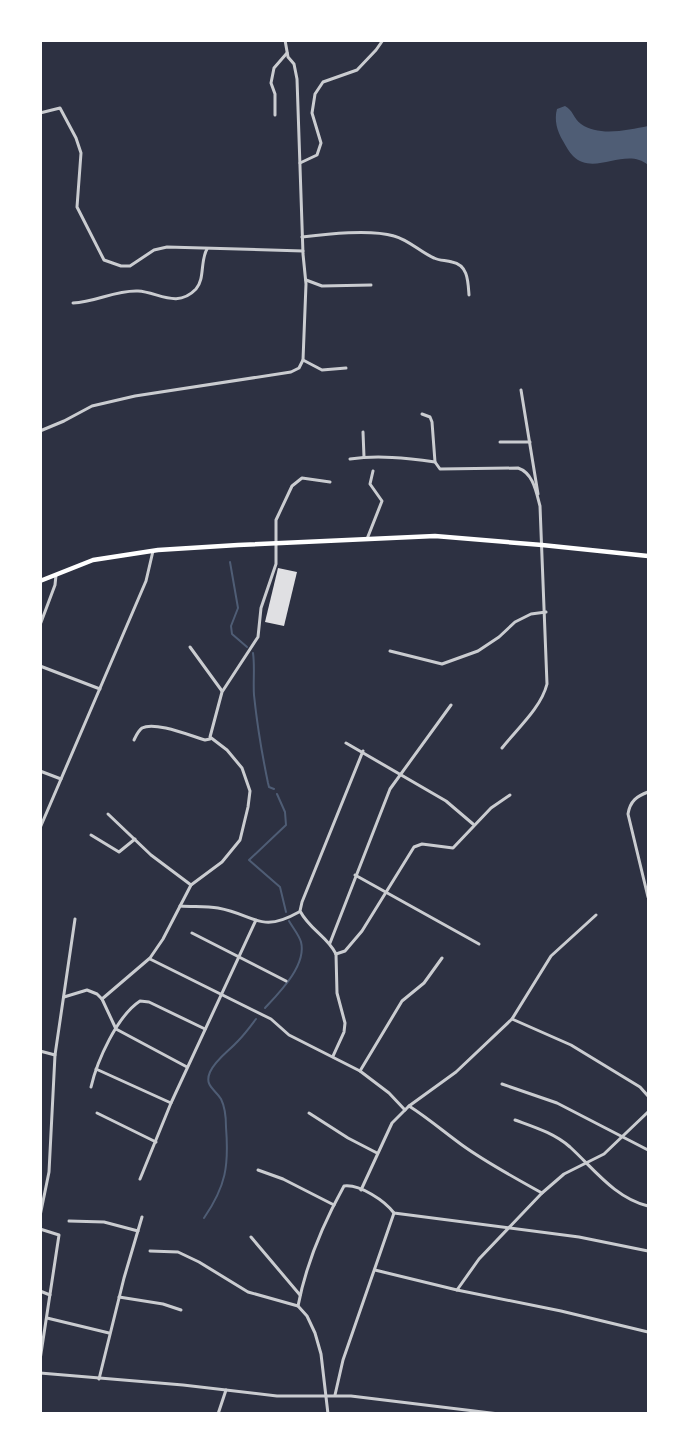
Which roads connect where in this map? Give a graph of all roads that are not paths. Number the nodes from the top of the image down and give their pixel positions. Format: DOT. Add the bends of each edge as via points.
graph roads {
  1 [pos="285,40"];
  2 [pos="383,40"];
  3 [pos="287,53"];
  4 [pos="40,113"];
  5 [pos="275,116"];
  6 [pos="300,163"];
  7 [pos="302,237"];
  8 [pos="207,249"];
  9 [pos="303,251"];
  10 [pos="306,280"];
  11 [pos="370,285"];
  12 [pos="470,295"];
  13 [pos="73,303"];
  14 [pos="303,360"];
  15 [pos="346,368"];
  16 [pos="521,390"];
  17 [pos="422,414"];
  18 [pos="40,431"];
  19 [pos="363,432"];
  20 [pos="500,442"];
  21 [pos="530,442"];
  22 [pos="364,457"];
  23 [pos="350,459"];
  24 [pos="435,462"];
  25 [pos="373,471"];
  26 [pos="330,482"];
  27 [pos="538,496"];
  28 [pos="367,540"];
  29 [pos="277,544"];
  30 [pos="542,544"];
  31 [pos="153,551"];
  32 [pos="648,556"];
  33 [pos="56,574"];
  34 [pos="40,581"];
  35 [pos="546,612"];
  36 [pos="40,625"];
  37 [pos="190,647"];
  38 [pos="390,651"];
  39 [pos="40,666"];
  40 [pos="100,689"];
  41 [pos="222,692"];
  42 [pos="451,705"];
  43 [pos="211,739"];
  44 [pos="134,740"];
  45 [pos="346,743"];
  46 [pos="502,747"];
  47 [pos="363,751"];
  48 [pos="40,771"];
  49 [pos="400,773"];
  50 [pos="62,779"];
  51 [pos="648,792"];
  52 [pos="510,795"];
  53 [pos="108,814"];
  54 [pos="474,825"];
  55 [pos="40,828"];
  56 [pos="91,835"];
  57 [pos="135,839"];
  58 [pos="356,875"];
  59 [pos="191,885"];
  60 [pos="386,892"];
  61 [pos="648,897"];
  62 [pos="180,906"];
  63 [pos="300,911"];
  64 [pos="596,915"];
  65 [pos="75,920"];
  66 [pos="256,920"];
  67 [pos="192,933"];
  68 [pos="330,943"];
  69 [pos="479,944"];
  70 [pos="336,954"];
  71 [pos="239,957"];
  72 [pos="150,958"];
  73 [pos="442,958"];
  74 [pos="286,981"];
  75 [pos="222,995"];
  76 [pos="64,997"];
  77 [pos="102,999"];
  78 [pos="512,1019"];
  79 [pos="116,1029"];
  80 [pos="205,1029"];
  81 [pos="40,1051"];
  82 [pos="55,1055"];
  83 [pos="332,1057"];
  84 [pos="187,1067"];
  85 [pos="96,1069"];
  86 [pos="360,1071"];
  87 [pos="502,1084"];
  88 [pos="92,1087"];
  89 [pos="648,1096"];
  90 [pos="171,1103"];
  91 [pos="409,1106"];
  92 [pos="405,1110"];
  93 [pos="648,1112"];
  94 [pos="97,1113"];
  95 [pos="309,1113"];
  96 [pos="515,1120"];
  97 [pos="622,1137"];
  98 [pos="156,1142"];
  99 [pos="648,1150"];
  100 [pos="377,1153"];
  101 [pos="586,1163"];
  102 [pos="258,1170"];
  103 [pos="140,1179"];
  104 [pos="361,1190"];
  105 [pos="542,1193"];
  106 [pos="334,1205"];
  107 [pos="648,1206"];
  108 [pos="394,1214"];
  109 [pos="40,1216"];
  110 [pos="142,1217"];
  111 [pos="69,1221"];
  112 [pos="510,1228"];
  113 [pos="40,1229"];
  114 [pos="138,1231"];
  115 [pos="251,1237"];
  116 [pos="150,1251"];
  117 [pos="648,1251"];
  118 [pos="375,1270"];
  119 [pos="457,1290"];
  120 [pos="40,1291"];
  121 [pos="50,1294"];
  122 [pos="300,1295"];
  123 [pos="119,1297"];
  124 [pos="298,1306"];
  125 [pos="182,1310"];
  126 [pos="47,1318"];
  127 [pos="43,1330"];
  128 [pos="648,1332"];
  129 [pos="110,1333"];
  130 [pos="40,1360"];
  131 [pos="40,1373"];
  132 [pos="99,1379"];
  133 [pos="226,1390"];
  134 [pos="335,1395"];
  135 [pos="327,1396"];
  136 [pos="218,1413"];
  137 [pos="328,1413"];
  138 [pos="499,1413"];
  1 -- 3 [label="street"];
  2 -- 6 [label="street" via="357,70 323,82 315,94 312,113 321,143 317,155"];
  3 -- 5 [label="street" via="274,68 271,83"];
  3 -- 6 [label="street" via="297,79"];
  4 -- 8 [label="street" via="60,108 76,138 81,153 77,207 104,260 130,266 161,248"];
  6 -- 7 [label="street"];
  7 -- 9 [label="street"];
  7 -- 12 [label="street" via="348,233 394,236 432,258 463,267"];
  8 -- 9 [label="street"];
  8 -- 13 [label="street" via="201,280 196,289 183,297 173,299 129,291"];
  9 -- 10 [label="street"];
  10 -- 11 [label="street" via="321,286"];
  10 -- 14 [label="street"];
  14 -- 15 [label="street" via="322,370"];
  14 -- 18 [label="street" via="291,372 92,406"];
  16 -- 21 [label="street"];
  17 -- 24 [label="street" via="432,422"];
  19 -- 22 [label="street"];
  20 -- 21 [label="street"];
  21 -- 27 [label="street"];
  22 -- 23 [label="street"];
  22 -- 24 [label="street"];
  24 -- 27 [label="street" via="440,470 518,468 526,471"];
  25 -- 28 [label="street" via="370,484 382,501"];
  26 -- 29 [label="street" via="302,478 292,486 276,520"];
  27 -- 30 [label="street"];
  28 -- 29 [label="main road"];
  28 -- 30 [label="main road" via="435,536"];
  29 -- 31 [label="main road"];
  29 -- 41 [label="street" via="276,564 261,608 258,637"];
  30 -- 32 [label="main road"];
  30 -- 35 [label="street"];
  31 -- 33 [label="main road" via="93,560"];
  31 -- 40 [label="street" via="146,581"];
  33 -- 34 [label="main road"];
  33 -- 36 [label="street"];
  35 -- 38 [label="street" via="531,614 478,651 442,664"];
  35 -- 46 [label="street" via="545,694"];
  37 -- 41 [label="street"];
  39 -- 40 [label="street"];
  40 -- 50 [label="street"];
  41 -- 43 [label="street"];
  42 -- 49 [label="street"];
  43 -- 44 [label="street" via="148,726"];
  43 -- 59 [label="street" via="242,768 250,791 248,807 240,840 222,862"];
  45 -- 47 [label="street"];
  47 -- 49 [label="street"];
  47 -- 63 [label="street"];
  48 -- 50 [label="street"];
  49 -- 54 [label="street" via="446,801"];
  49 -- 58 [label="street"];
  50 -- 55 [label="street"];
  51 -- 61 [label="street" via="632,801 628,814"];
  52 -- 54 [label="street"];
  53 -- 57 [label="street"];
  54 -- 60 [label="street" via="453,848 414,846"];
  56 -- 57 [label="street" via="119,852"];
  57 -- 59 [label="street"];
  58 -- 60 [label="street"];
  58 -- 68 [label="street"];
  59 -- 62 [label="street"];
  60 -- 69 [label="street"];
  60 -- 70 [label="street" via="362,931 345,951"];
  62 -- 66 [label="street" via="218,908"];
  62 -- 72 [label="street"];
  63 -- 66 [label="street" via="283,921 268,924"];
  63 -- 68 [label="street" via="313,930"];
  64 -- 78 [label="street" via="559,946"];
  65 -- 76 [label="street"];
  66 -- 71 [label="street"];
  67 -- 71 [label="street"];
  68 -- 70 [label="street"];
  70 -- 83 [label="street" via="337,993 345,1023"];
  71 -- 74 [label="street"];
  71 -- 75 [label="street"];
  72 -- 75 [label="street"];
  72 -- 77 [label="street"];
  73 -- 86 [label="street" via="424,983 402,1001"];
  75 -- 80 [label="street"];
  75 -- 83 [label="street" via="271,1019 289,1035"];
  76 -- 77 [label="street" via="87,990"];
  76 -- 82 [label="street"];
  77 -- 79 [label="street"];
  78 -- 89 [label="street" via="571,1046 640,1087"];
  78 -- 91 [label="street" via="456,1072"];
  79 -- 80 [label="street" via="143,1000"];
  79 -- 84 [label="street"];
  79 -- 85 [label="street"];
  80 -- 84 [label="street"];
  81 -- 82 [label="street"];
  82 -- 109 [label="street" via="49,1172"];
  83 -- 86 [label="street"];
  84 -- 90 [label="street"];
  85 -- 88 [label="street"];
  85 -- 90 [label="street"];
  86 -- 92 [label="street"];
  87 -- 97 [label="street" via="557,1103"];
  90 -- 98 [label="street"];
  91 -- 92 [label="street"];
  91 -- 105 [label="street" via="463,1146"];
  92 -- 100 [label="street" via="392,1123"];
  93 -- 97 [label="street"];
  94 -- 98 [label="street"];
  95 -- 100 [label="street"];
  96 -- 101 [label="street" via="553,1135"];
  97 -- 99 [label="street"];
  97 -- 101 [label="street" via="604,1154"];
  98 -- 103 [label="street"];
  100 -- 104 [label="street"];
  101 -- 105 [label="street" via="564,1174"];
  101 -- 107 [label="street" via="617,1191"];
  102 -- 106 [label="street"];
  104 -- 106 [label="street" via="344,1186"];
  104 -- 108 [label="street"];
  105 -- 112 [label="street"];
  106 -- 122 [label="street"];
  108 -- 112 [label="street"];
  108 -- 118 [label="street"];
  110 -- 114 [label="street"];
  111 -- 114 [label="street" via="104,1222"];
  112 -- 117 [label="street"];
  112 -- 119 [label="street" via="478,1259"];
  113 -- 121 [label="street" via="59,1234"];
  114 -- 123 [label="street"];
  115 -- 122 [label="street"];
  116 -- 124 [label="street" via="178,1252 248,1292"];
  118 -- 119 [label="street"];
  118 -- 134 [label="street" via="343,1360"];
  119 -- 128 [label="street"];
  120 -- 121 [label="street"];
  121 -- 126 [label="street"];
  122 -- 124 [label="street"];
  123 -- 125 [label="street"];
  123 -- 129 [label="street"];
  124 -- 135 [label="street" via="315,1333"];
  126 -- 127 [label="street"];
  126 -- 129 [label="street"];
  127 -- 130 [label="street"];
  129 -- 132 [label="street"];
  131 -- 132 [label="street"];
  132 -- 133 [label="street"];
  133 -- 135 [label="street"];
  133 -- 136 [label="street"];
  134 -- 135 [label="street"];
  134 -- 138 [label="street"];
  135 -- 137 [label="street"];
}
